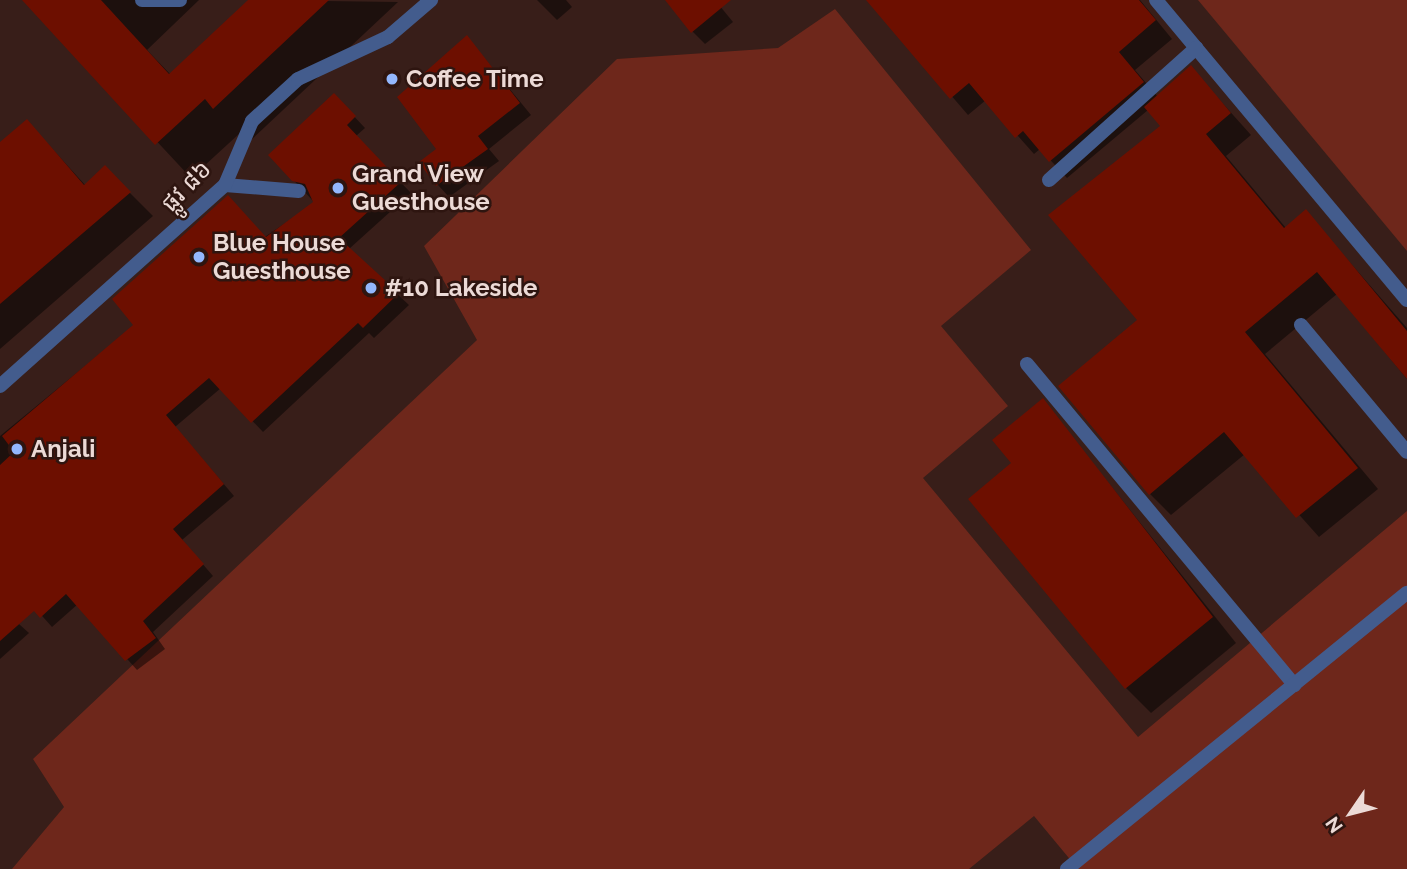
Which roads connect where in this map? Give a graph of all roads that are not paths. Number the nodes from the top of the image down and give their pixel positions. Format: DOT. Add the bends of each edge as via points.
graph roads {
  1 [pos="142,0"];
  2 [pos="180,0"];
  3 [pos="431,0"];
  4 [pos="1156,0"];
  5 [pos="1196,48"];
  6 [pos="1049,180"];
  7 [pos="225,185"];
  8 [pos="299,191"];
  9 [pos="1407,300"];
  10 [pos="1301,325"];
  11 [pos="1027,364"];
  12 [pos="0,386"];
  13 [pos="1407,452"];
  14 [pos="1407,593"];
  15 [pos="1294,685"];
  16 [pos="1067,869"];
  1 -- 2 [label="lane"];
  3 -- 7 [label="lane, ផ្លូវ ៨៦" via="388,37 298,79 252,121"];
  4 -- 5 [label="lane"];
  5 -- 6 [label="lane"];
  5 -- 9 [label="lane"];
  7 -- 8 [label="lane"];
  7 -- 12 [label="lane, ផ្លូវ ៨៦"];
  10 -- 13 [label="lane"];
  11 -- 15 [label="lane"];
  14 -- 15 [label="lane"];
  15 -- 16 [label="lane"];
}
